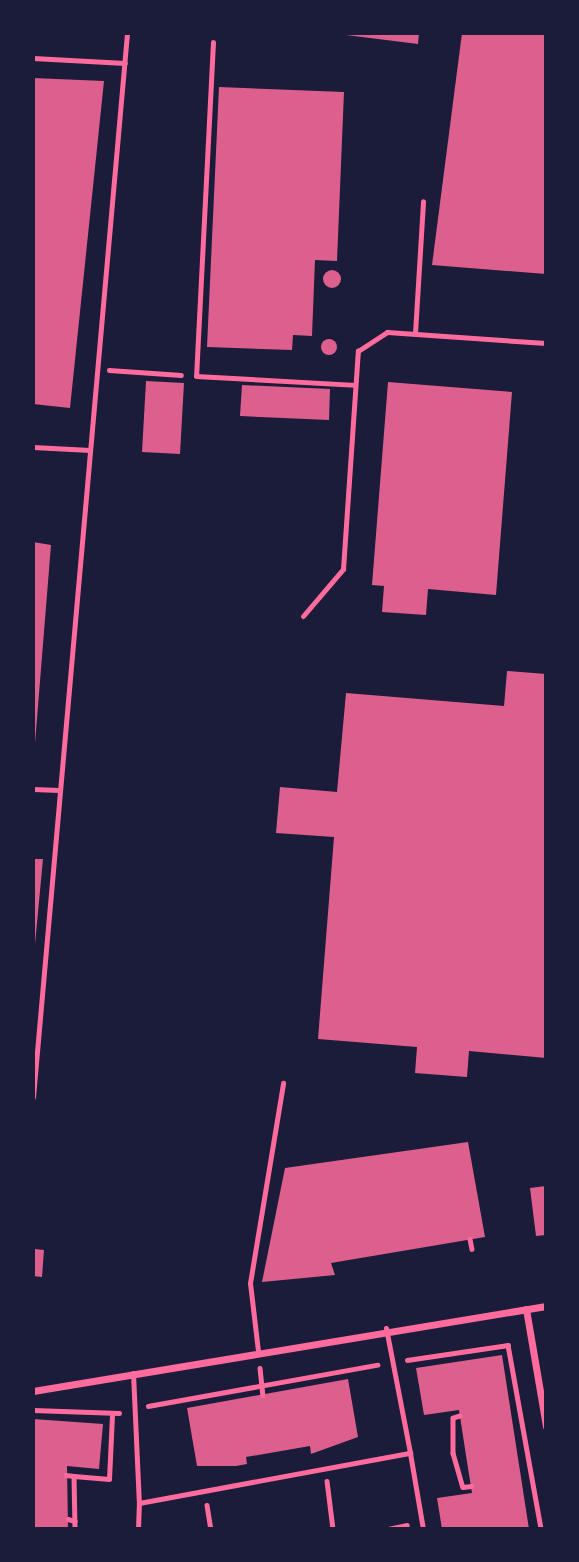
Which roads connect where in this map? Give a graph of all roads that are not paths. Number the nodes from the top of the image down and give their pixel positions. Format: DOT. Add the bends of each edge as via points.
graph roads {
  1 [pos="127,33"];
  2 [pos="213,41"];
  3 [pos="33,58"];
  4 [pos="125,63"];
  5 [pos="423,201"];
  6 [pos="415,333"];
  7 [pos="546,343"];
  8 [pos="355,385"];
  9 [pos="33,447"];
  10 [pos="90,450"];
  11 [pos="303,615"];
  12 [pos="33,789"];
  13 [pos="59,790"];
  14 [pos="283,1083"];
  15 [pos="33,1097"];
  16 [pos="546,1306"];
  17 [pos="526,1309"];
  18 [pos="386,1328"];
  19 [pos="258,1351"];
  20 [pos="132,1373"];
  21 [pos="33,1391"];
  22 [pos="546,1426"];
  23 [pos="410,1452"];
  24 [pos="139,1503"];
  25 [pos="138,1529"];
  26 [pos="423,1529"];
  1 -- 4 [label="lane"];
  2 -- 8 [label="lane" via="196,376"];
  3 -- 4 [label="lane"];
  4 -- 10 [label="lane"];
  5 -- 6 [label="lane"];
  6 -- 7 [label="lane"];
  6 -- 8 [label="lane" via="387,332 358,351"];
  8 -- 11 [label="lane" via="343,569"];
  9 -- 10 [label="lane"];
  10 -- 13 [label="lane"];
  12 -- 13 [label="lane"];
  13 -- 15 [label="lane"];
  14 -- 19 [label="lane" via="250,1283"];
  16 -- 17 [label="street"];
  17 -- 18 [label="street"];
  17 -- 22 [label="street"];
  18 -- 19 [label="street"];
  18 -- 23 [label="lane"];
  19 -- 20 [label="street"];
  20 -- 21 [label="street"];
  20 -- 24 [label="lane"];
  23 -- 24 [label="lane"];
  23 -- 26 [label="lane"];
  24 -- 25 [label="lane"];
}
